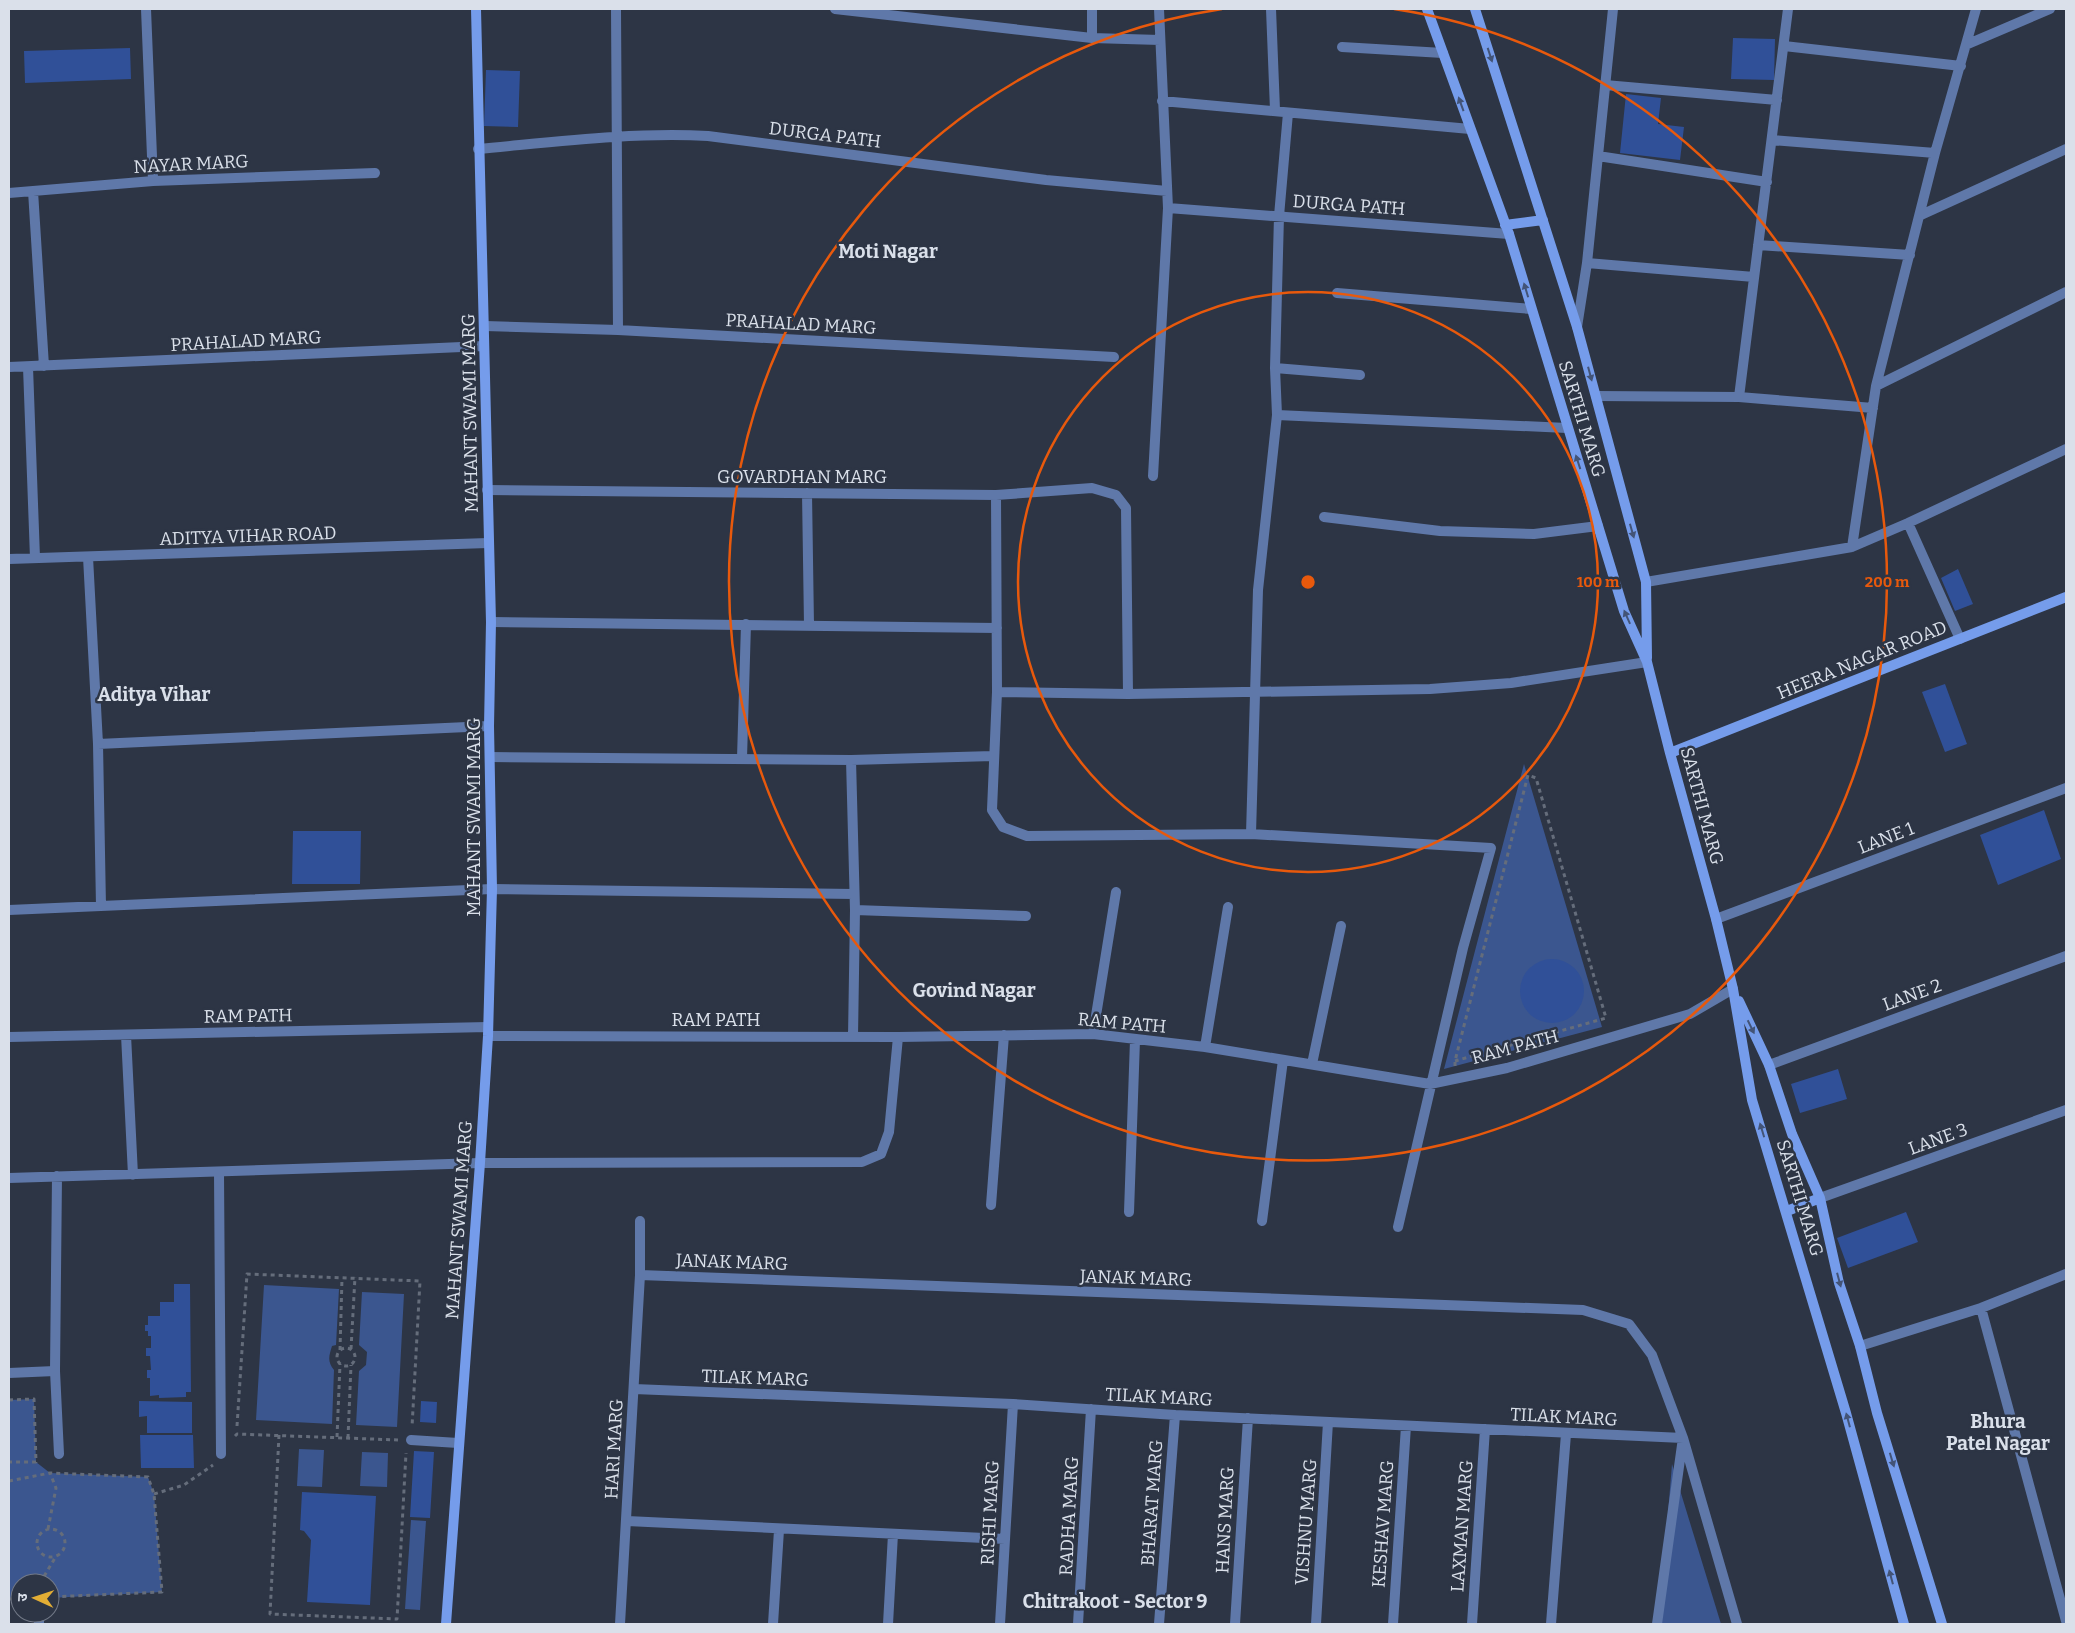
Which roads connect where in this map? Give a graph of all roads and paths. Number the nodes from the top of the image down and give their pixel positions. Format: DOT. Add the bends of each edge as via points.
graph roads {
  1 [pos="146,9"];
  2 [pos="476,9"];
  3 [pos="616,9"];
  4 [pos="835,9"];
  5 [pos="1092,9"];
  6 [pos="1159,9"];
  7 [pos="1271,9"];
  8 [pos="1427,9"];
  9 [pos="1475,9"];
  10 [pos="1612,9"];
  11 [pos="1788,9"];
  12 [pos="1976,9"];
  13 [pos="2050,9"];
  14 [pos="1092,38"];
  15 [pos="1160,40"];
  16 [pos="1968,44"];
  17 [pos="1784,46"];
  18 [pos="1342,47"];
  19 [pos="1443,53"];
  20 [pos="1961,66"];
  21 [pos="1605,84"];
  22 [pos="1162,100"];
  23 [pos="1777,100"];
  24 [pos="1275,110"];
  25 [pos="1288,113"];
  26 [pos="1470,129"];
  27 [pos="615,136"];
  28 [pos="1772,140"];
  29 [pos="478,149"];
  30 [pos="2066,149"];
  31 [pos="1936,153"];
  32 [pos="1598,156"];
  33 [pos="375,173"];
  34 [pos="153,181"];
  35 [pos="1766,182"];
  36 [pos="33,191"];
  37 [pos="1167,191"];
  38 [pos="9,193"];
  39 [pos="1168,208"];
  40 [pos="1921,215"];
  41 [pos="1279,216"];
  42 [pos="1543,220"];
  43 [pos="1507,229"];
  44 [pos="1758,245"];
  45 [pos="1910,255"];
  46 [pos="1587,263"];
  47 [pos="1754,277"];
  48 [pos="2066,292"];
  49 [pos="1337,294"];
  50 [pos="1531,309"];
  51 [pos="485,326"];
  52 [pos="1577,326"];
  53 [pos="618,330"];
  54 [pos="484,346"];
  55 [pos="1114,357"];
  56 [pos="44,366"];
  57 [pos="28,367"];
  58 [pos="9,368"];
  59 [pos="1275,368"];
  60 [pos="1360,375"];
  61 [pos="1876,386"];
  62 [pos="1596,396"];
  63 [pos="1739,397"];
  64 [pos="1873,408"];
  65 [pos="1277,414"];
  66 [pos="1567,428"];
  67 [pos="2066,449"];
  68 [pos="1153,476"];
  69 [pos="488,490"];
  70 [pos="807,493"];
  71 [pos="996,495"];
  72 [pos="1324,517"];
  73 [pos="1908,523"];
  74 [pos="1598,526"];
  75 [pos="488,544"];
  76 [pos="1852,547"];
  77 [pos="88,557"];
  78 [pos="35,558"];
  79 [pos="9,559"];
  80 [pos="1646,582"];
  81 [pos="2066,598"];
  82 [pos="490,622"];
  83 [pos="746,624"];
  84 [pos="809,625"];
  85 [pos="997,628"];
  86 [pos="1960,639"];
  87 [pos="1647,662"];
  88 [pos="996,692"];
  89 [pos="1254,693"];
  90 [pos="1128,694"];
  91 [pos="489,726"];
  92 [pos="98,744"];
  93 [pos="1670,754"];
  94 [pos="993,756"];
  95 [pos="490,757"];
  96 [pos="742,758"];
  97 [pos="851,760"];
  98 [pos="2066,788"];
  99 [pos="1251,834"];
  100 [pos="492,889"];
  101 [pos="1116,892"];
  102 [pos="854,894"];
  103 [pos="101,906"];
  104 [pos="1228,907"];
  105 [pos="9,910"];
  106 [pos="855,910"];
  107 [pos="1026,916"];
  108 [pos="1716,919"];
  109 [pos="1341,926"];
  110 [pos="2066,956"];
  111 [pos="1733,989"];
  112 [pos="488,1031"];
  113 [pos="1093,1034"];
  114 [pos="126,1035"];
  115 [pos="1004,1036"];
  116 [pos="853,1037"];
  117 [pos="898,1037"];
  118 [pos="9,1038"];
  119 [pos="1135,1040"];
  120 [pos="1205,1047"];
  121 [pos="1284,1060"];
  122 [pos="1455,1061"];
  123 [pos="1312,1064"];
  124 [pos="1769,1065"];
  125 [pos="1454,1079"];
  126 [pos="1430,1084"];
  127 [pos="2066,1110"];
  128 [pos="480,1163"];
  129 [pos="219,1173"];
  130 [pos="133,1174"];
  131 [pos="57,1176"];
  132 [pos="9,1178"];
  133 [pos="1820,1198"];
  134 [pos="991,1205"];
  135 [pos="1787,1211"];
  136 [pos="1129,1212"];
  137 [pos="640,1221"];
  138 [pos="1262,1221"];
  139 [pos="1398,1227"];
  140 [pos="640,1275"];
  141 [pos="2065,1275"];
  142 [pos="342,1278"];
  143 [pos="355,1278"];
  144 [pos="2066,1286"];
  145 [pos="1981,1308"];
  146 [pos="1860,1346"];
  147 [pos="351,1349"];
  148 [pos="340,1350"];
  149 [pos="340,1364"];
  150 [pos="351,1365"];
  151 [pos="55,1371"];
  152 [pos="9,1373"];
  153 [pos="634,1389"];
  154 [pos="9,1400"];
  155 [pos="1013,1404"];
  156 [pos="1091,1409"];
  157 [pos="1175,1415"];
  158 [pos="1248,1418"];
  159 [pos="1328,1422"];
  160 [pos="1406,1426"];
  161 [pos="1485,1429"];
  162 [pos="236,1434"];
  163 [pos="1566,1434"];
  164 [pos="279,1435"];
  165 [pos="337,1437"];
  166 [pos="348,1438"];
  167 [pos="1683,1438"];
  168 [pos="409,1440"];
  169 [pos="458,1443"];
  170 [pos="59,1454"];
  171 [pos="221,1454"];
  172 [pos="9,1462"];
  173 [pos="50,1473"];
  174 [pos="9,1481"];
  175 [pos="154,1494"];
  176 [pos="627,1521"];
  177 [pos="48,1529"];
  178 [pos="779,1530"];
  179 [pos="893,1534"];
  180 [pos="1005,1540"];
  181 [pos="55,1557"];
  182 [pos="46,1573"];
  183 [pos="60,1597"];
  184 [pos="2066,1620"];
  185 [pos="446,1624"];
  186 [pos="620,1624"];
  187 [pos="773,1624"];
  188 [pos="888,1624"];
  189 [pos="1000,1624"];
  190 [pos="1078,1624"];
  191 [pos="1159,1624"];
  192 [pos="1235,1624"];
  193 [pos="1316,1624"];
  194 [pos="1393,1624"];
  195 [pos="1472,1624"];
  196 [pos="1551,1624"];
  197 [pos="1657,1624"];
  198 [pos="1737,1624"];
  199 [pos="1904,1624"];
  200 [pos="1942,1624"];
  1 -- 34 [label="street"];
  2 -- 29 [label="street, MAHANT SWAMI MARG"];
  3 -- 27 [label="street"];
  4 -- 14 [label="street"];
  5 -- 14 [label="street"];
  6 -- 15 [label="street"];
  7 -- 24 [label="street"];
  8 -- 19 [label="street, SARTHI MARG"];
  9 -- 42 [label="street, one-way"];
  10 -- 21 [label="street"];
  11 -- 17 [label="street"];
  12 -- 16 [label="street"];
  13 -- 16 [label="street"];
  14 -- 15 [label="street"];
  15 -- 22 [label="street"];
  16 -- 20 [label="street"];
  17 -- 20 [label="street"];
  17 -- 23 [label="street"];
  18 -- 19 [label="street"];
  26 -- 19 [label="street, SARTHI MARG, one-way"];
  20 -- 31 [label="street"];
  21 -- 23 [label="street"];
  21 -- 32 [label="street"];
  22 -- 24 [label="street"];
  22 -- 37 [label="street"];
  23 -- 28 [label="street"];
  24 -- 25 [label="street"];
  25 -- 26 [label="street"];
  25 -- 41 [label="street"];
  26 -- 43 [label="street, SARTHI MARG"];
  27 -- 29 [label="street, DURGA PATH"];
  27 -- 37 [label="street, DURGA PATH" via="663,133 708,136 1046,180"];
  27 -- 53 [label="street"];
  28 -- 31 [label="street"];
  28 -- 35 [label="street"];
  29 -- 51 [label="street, MAHANT SWAMI MARG"];
  30 -- 40 [label="street"];
  31 -- 40 [label="street"];
  32 -- 35 [label="street"];
  32 -- 46 [label="street"];
  33 -- 34 [label="street, NAYAR MARG"];
  34 -- 36 [label="street, NAYAR MARG"];
  35 -- 44 [label="street"];
  36 -- 38 [label="street, NAYAR MARG"];
  36 -- 56 [label="street"];
  37 -- 39 [label="street"];
  39 -- 41 [label="street, DURGA PATH"];
  39 -- 68 [label="street"];
  40 -- 45 [label="street"];
  41 -- 43 [label="street, DURGA PATH"];
  41 -- 59 [label="street"];
  42 -- 43 [label="street"];
  42 -- 52 [label="street"];
  50 -- 43 [label="street, SARTHI MARG, one-way"];
  44 -- 45 [label="street"];
  44 -- 47 [label="street"];
  45 -- 61 [label="street"];
  46 -- 47 [label="street"];
  46 -- 52 [label="street"];
  47 -- 63 [label="street"];
  48 -- 61 [label="street"];
  49 -- 50 [label="street"];
  50 -- 66 [label="street, SARTHI MARG"];
  51 -- 53 [label="street, PRAHALAD MARG"];
  51 -- 54 [label="street, MAHANT SWAMI MARG"];
  52 -- 62 [label="street, one-way"];
  53 -- 55 [label="street, PRAHALAD MARG"];
  54 -- 56 [label="street, PRAHALAD MARG"];
  54 -- 69 [label="street, MAHANT SWAMI MARG"];
  56 -- 57 [label="street, PRAHALAD MARG"];
  57 -- 58 [label="street, PRAHALAD MARG"];
  57 -- 78 [label="street"];
  59 -- 60 [label="street"];
  59 -- 65 [label="street"];
  61 -- 64 [label="street"];
  62 -- 63 [label="street"];
  62 -- 80 [label="street, one-way"];
  63 -- 64 [label="street"];
  64 -- 76 [label="street"];
  65 -- 66 [label="street"];
  65 -- 89 [label="street" via="1258,590"];
  74 -- 66 [label="street, SARTHI MARG, one-way"];
  67 -- 73 [label="street"];
  69 -- 70 [label="street, GOVARDHAN MARG"];
  69 -- 75 [label="street, MAHANT SWAMI MARG"];
  70 -- 71 [label="street, GOVARDHAN MARG"];
  70 -- 84 [label="street"];
  71 -- 85 [label="street"];
  71 -- 90 [label="street, GOVARDHAN MARG" via="1092,488 1116,495 1126,508"];
  72 -- 74 [label="street" via="1440,531 1534,534"];
  73 -- 76 [label="street"];
  73 -- 86 [label="street"];
  87 -- 74 [label="street, SARTHI MARG, one-way" via="1624,611"];
  75 -- 77 [label="street, ADITYA VIHAR ROAD"];
  75 -- 82 [label="street, MAHANT SWAMI MARG"];
  76 -- 80 [label="street"];
  77 -- 78 [label="street, ADITYA VIHAR ROAD"];
  77 -- 92 [label="street"];
  78 -- 79 [label="street, ADITYA VIHAR ROAD"];
  80 -- 87 [label="street"];
  81 -- 86 [label="street, HEERA NAGAR ROAD"];
  82 -- 83 [label="street"];
  82 -- 91 [label="street, MAHANT SWAMI MARG"];
  83 -- 84 [label="street"];
  83 -- 96 [label="street"];
  84 -- 85 [label="street"];
  85 -- 88 [label="street"];
  86 -- 93 [label="street, HEERA NAGAR ROAD"];
  87 -- 89 [label="street" via="1502,683 1430,689"];
  87 -- 93 [label="street, SARTHI MARG"];
  88 -- 90 [label="street"];
  88 -- 94 [label="street"];
  89 -- 90 [label="street"];
  89 -- 99 [label="street"];
  91 -- 92 [label="street"];
  91 -- 95 [label="street, MAHANT SWAMI MARG"];
  92 -- 103 [label="street"];
  93 -- 108 [label="street, SARTHI MARG"];
  94 -- 97 [label="street"];
  94 -- 99 [label="street" via="992,810 1003,827 1027,836"];
  95 -- 96 [label="street"];
  95 -- 100 [label="street, MAHANT SWAMI MARG"];
  96 -- 97 [label="street"];
  97 -- 102 [label="street"];
  98 -- 108 [label="street, LANE 1"];
  99 -- 126 [label="street" via="1491,848 1462,948"];
  100 -- 102 [label="street"];
  100 -- 103 [label="street"];
  100 -- 112 [label="street, MAHANT SWAMI MARG"];
  101 -- 113 [label="street"];
  102 -- 106 [label="street"];
  103 -- 105 [label="street"];
  104 -- 120 [label="street"];
  106 -- 107 [label="street"];
  106 -- 116 [label="street"];
  108 -- 111 [label="street, SARTHI MARG"];
  109 -- 123 [label="street"];
  110 -- 124 [label="street, LANE 2"];
  111 -- 124 [label="street, one-way"];
  111 -- 125 [label="street, RAM PATH" via="1690,1014 1507,1068"];
  135 -- 111 [label="street, SARTHI MARG, one-way" via="1752,1100"];
  112 -- 114 [label="street, RAM PATH"];
  112 -- 116 [label="street, RAM PATH"];
  112 -- 128 [label="street, MAHANT SWAMI MARG"];
  113 -- 115 [label="street, RAM PATH"];
  113 -- 119 [label="street, RAM PATH"];
  114 -- 118 [label="street, RAM PATH"];
  114 -- 130 [label="street"];
  115 -- 117 [label="street, RAM PATH"];
  115 -- 134 [label="street"];
  116 -- 117 [label="street, RAM PATH"];
  117 -- 128 [label="street" via="889,1132 881,1154 862,1162"];
  119 -- 120 [label="street, RAM PATH"];
  119 -- 136 [label="street"];
  120 -- 121 [label="street, RAM PATH"];
  121 -- 123 [label="street, RAM PATH"];
  121 -- 138 [label="street"];
  122 -- 122 [label="path" via="1460,1042 1528,775 1536,778 1606,1018"];
  122 -- 125 [label="path"];
  123 -- 126 [label="street, RAM PATH"];
  124 -- 133 [label="street" via="1792,1134"];
  125 -- 126 [label="street, RAM PATH"];
  126 -- 139 [label="street"];
  127 -- 133 [label="street, LANE 3"];
  128 -- 129 [label="street"];
  128 -- 169 [label="street, MAHANT SWAMI MARG"];
  129 -- 130 [label="street"];
  129 -- 171 [label="street"];
  130 -- 131 [label="street"];
  131 -- 132 [label="street"];
  131 -- 151 [label="street"];
  133 -- 135 [label="street"];
  133 -- 146 [label="street, one-way" via="1839,1283"];
  199 -- 135 [label="street, SARTHI MARG, one-way"];
  137 -- 140 [label="street, HARI MARG"];
  140 -- 153 [label="street, HARI MARG"];
  140 -- 167 [label="street, JANAK MARG" via="1583,1310 1629,1324 1652,1355"];
  141 -- 144 [label="street"];
  141 -- 145 [label="street"];
  142 -- 143 [label="path"];
  142 -- 148 [label="path"];
  142 -- 162 [label="path" via="247,1274"];
  143 -- 147 [label="path"];
  143 -- 168 [label="path" via="420,1282"];
  145 -- 146 [label="street"];
  145 -- 184 [label="street"];
  146 -- 200 [label="street, one-way"];
  147 -- 148 [label="path"];
  147 -- 150 [label="path" via="356,1356"];
  148 -- 149 [label="path" via="337,1358"];
  149 -- 150 [label="path"];
  149 -- 165 [label="path"];
  150 -- 166 [label="path"];
  151 -- 152 [label="street"];
  151 -- 170 [label="street"];
  153 -- 155 [label="street, TILAK MARG"];
  153 -- 176 [label="street, HARI MARG"];
  154 -- 172 [label="path" via="34,1399 36,1462"];
  155 -- 156 [label="street, TILAK MARG"];
  155 -- 180 [label="street, RISHI MARG"];
  156 -- 157 [label="street, TILAK MARG"];
  156 -- 190 [label="street, RADHA MARG"];
  157 -- 158 [label="street, TILAK MARG"];
  157 -- 191 [label="street, BHARAT MARG"];
  158 -- 159 [label="street, TILAK MARG"];
  158 -- 192 [label="street, HANS MARG"];
  159 -- 160 [label="street, TILAK MARG"];
  159 -- 193 [label="street, VISHNU MARG"];
  160 -- 161 [label="street, TILAK MARG"];
  160 -- 194 [label="street, KESHAV MARG"];
  161 -- 163 [label="street, TILAK MARG"];
  161 -- 195 [label="street, LAXMAN MARG"];
  162 -- 164 [label="path"];
  162 -- 171 [label="path"];
  163 -- 167 [label="street, TILAK MARG"];
  163 -- 196 [label="street"];
  164 -- 165 [label="path"];
  164 -- 168 [label="path" via="270,1614 397,1619"];
  165 -- 166 [label="path"];
  166 -- 168 [label="path"];
  167 -- 197 [label="street"];
  167 -- 198 [label="street"];
  168 -- 169 [label="street"];
  169 -- 185 [label="street, MAHANT SWAMI MARG"];
  171 -- 175 [label="path" via="210,1469 184,1485"];
  173 -- 174 [label="path"];
  173 -- 175 [label="path" via="148,1477"];
  173 -- 177 [label="path" via="56,1488"];
  175 -- 183 [label="path" via="162,1592"];
  176 -- 178 [label="street"];
  176 -- 186 [label="street, HARI MARG"];
  177 -- 181 [label="path" via="57,1530 64,1537 65,1547"];
  177 -- 181 [label="path" via="40,1534 37,1547 42,1555"];
  178 -- 179 [label="street"];
  178 -- 187 [label="street"];
  179 -- 180 [label="street"];
  179 -- 188 [label="street"];
  180 -- 189 [label="street, RISHI MARG"];
  181 -- 182 [label="path"];
}
